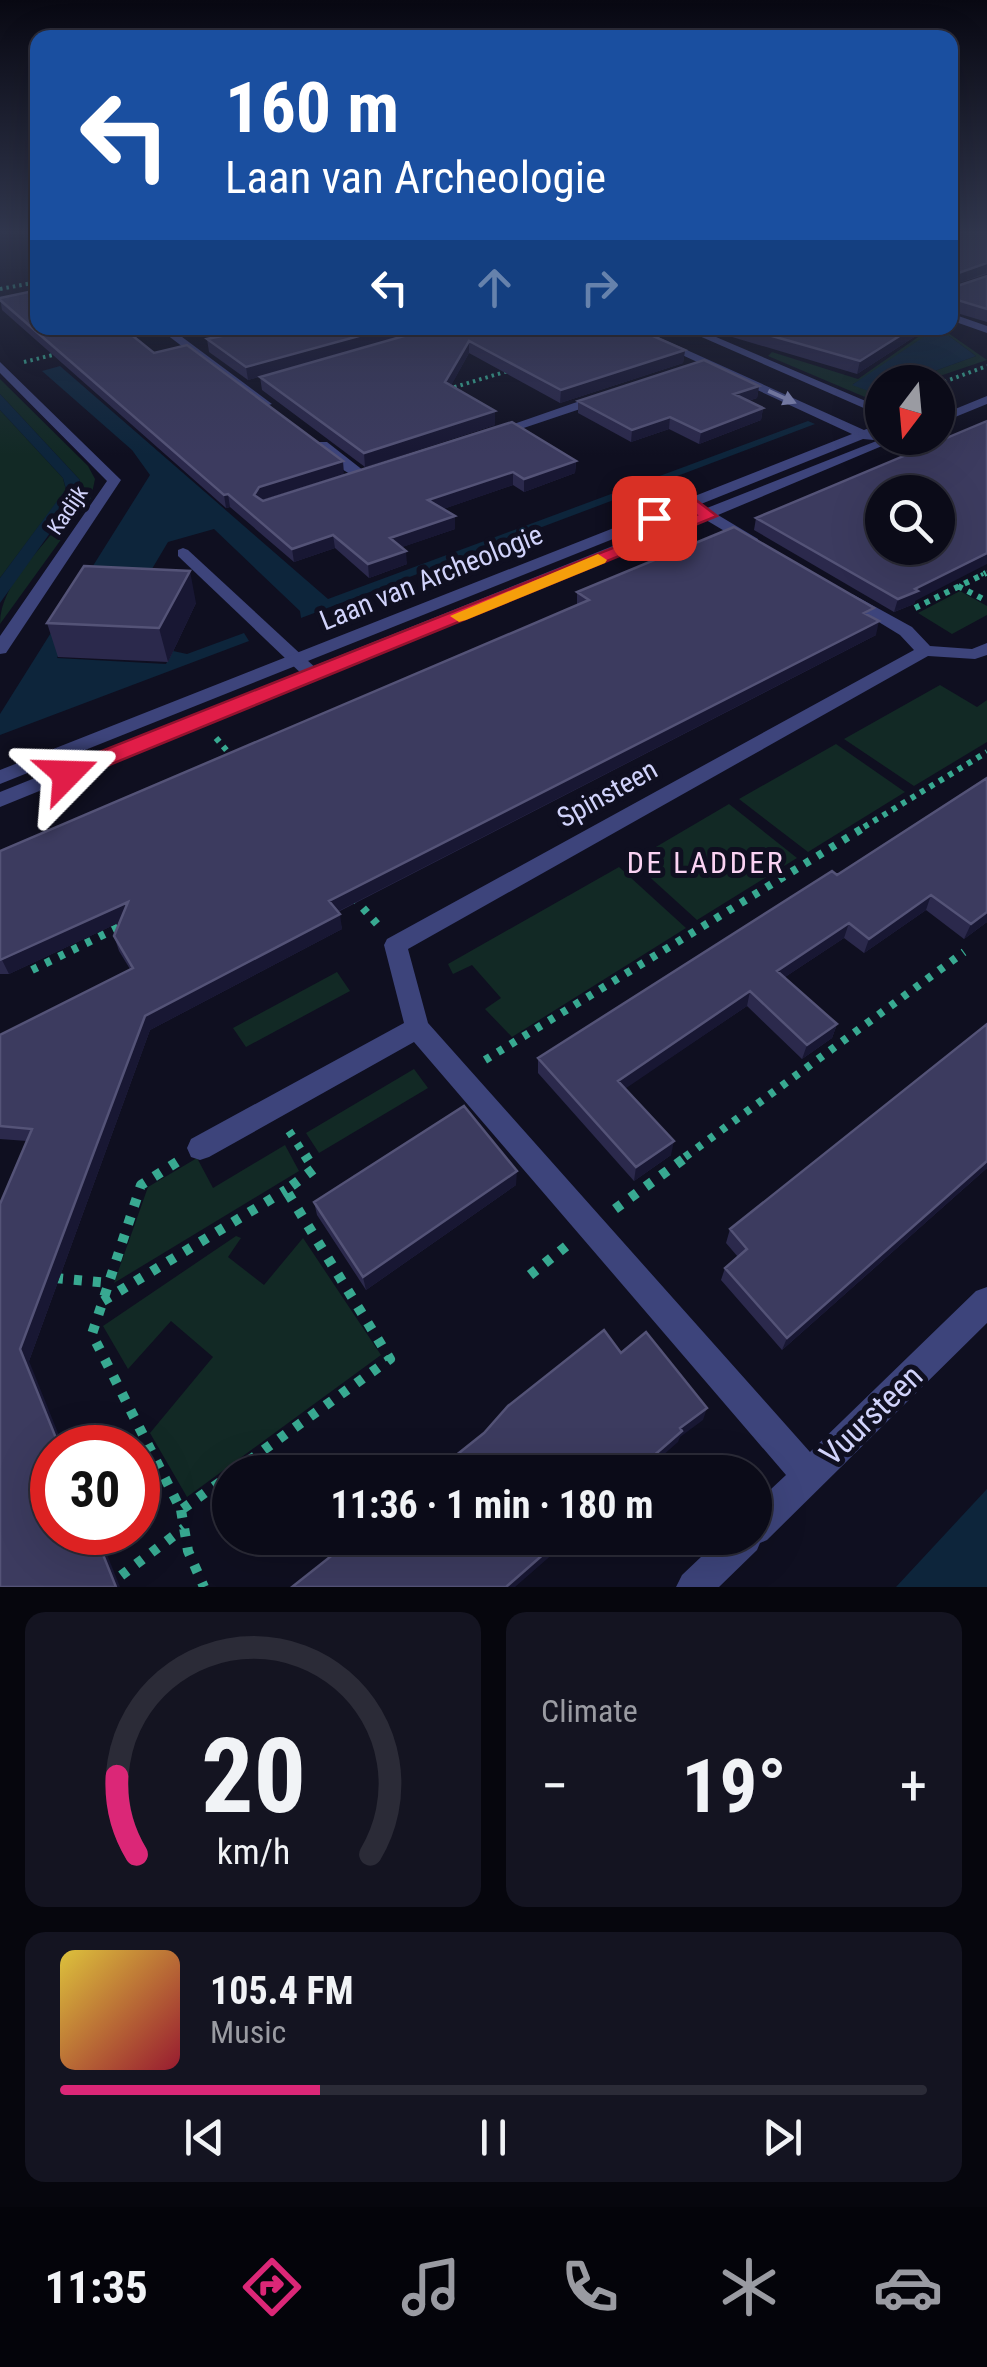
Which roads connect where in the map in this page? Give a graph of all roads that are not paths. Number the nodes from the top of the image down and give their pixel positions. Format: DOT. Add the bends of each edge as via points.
graph roads {
  1 [pos="958,319"];
  2 [pos="987,330"];
  3 [pos="174,335"];
  4 [pos="645,335"];
  5 [pos="703,335"];
  6 [pos="707,363"];
  7 [pos="0,367"];
  8 [pos="688,370"];
  9 [pos="264,383"];
  10 [pos="987,385"];
  11 [pos="246,388"];
  12 [pos="614,394"];
  13 [pos="955,398"];
  14 [pos="987,400"];
  15 [pos="865,405"];
  16 [pos="275,410"];
  17 [pos="955,413"];
  18 [pos="304,432"];
  19 [pos="864,434"];
  20 [pos="486,436"];
  21 [pos="865,444"];
  22 [pos="398,464"];
  23 [pos="362,476"];
  24 [pos="346,481"];
  25 [pos="699,510"];
  26 [pos="182,553"];
  27 [pos="772,553"];
  28 [pos="827,585"];
  29 [pos="987,648"];
  30 [pos="0,649"];
  31 [pos="925,651"];
  32 [pos="297,660"];
  33 [pos="313,675"];
  34 [pos="0,777"];
  35 [pos="0,800"];
  36 [pos="417,1028"];
  37 [pos="200,1148"];
  38 [pos="987,1302"];
  39 [pos="809,1476"];
  40 [pos="772,1512"];
  41 [pos="728,1555"];
  42 [pos="694,1587"];
  1 -- 2 [label="street"];
  3 -- 11 [label="street"];
  4 -- 6 [label="street"];
  5 -- 15 [label="street"];
  6 -- 8 [label="street"];
  6 -- 19 [label="street, one-way"];
  7 -- 30 [label="street, Kadijk" via="114,480"];
  9 -- 11 [label="street"];
  10 -- 13 [label="street"];
  11 -- 16 [label="street"];
  12 -- 20 [label="street"];
  14 -- 17 [label="street"];
  18 -- 23 [label="street"];
  19 -- 25 [label="street, Laan van Archeologie"];
  21 -- 25 [label="street, Laan van Archeologie"];
  22 -- 23 [label="street"];
  23 -- 24 [label="street"];
  25 -- 27 [label="street"];
  25 -- 32 [label="street, Laan van Archeologie"];
  25 -- 33 [label="street, Laan van Archeologie"];
  26 -- 32 [label="street"];
  28 -- 31 [label="street" via="906,631"];
  29 -- 31 [label="street" via="976,654"];
  31 -- 36 [label="street, Spinsteen" via="395,945"];
  32 -- 33 [label="street"];
  32 -- 34 [label="street, Laan van Archeologie"];
  33 -- 35 [label="street, Laan van Archeologie"];
  36 -- 37 [label="street"];
  36 -- 39 [label="street"];
  38 -- 39 [label="street, Vuursteen"];
  39 -- 40 [label="street, Vuursteen"];
  41 -- 42 [label="street"];
}
